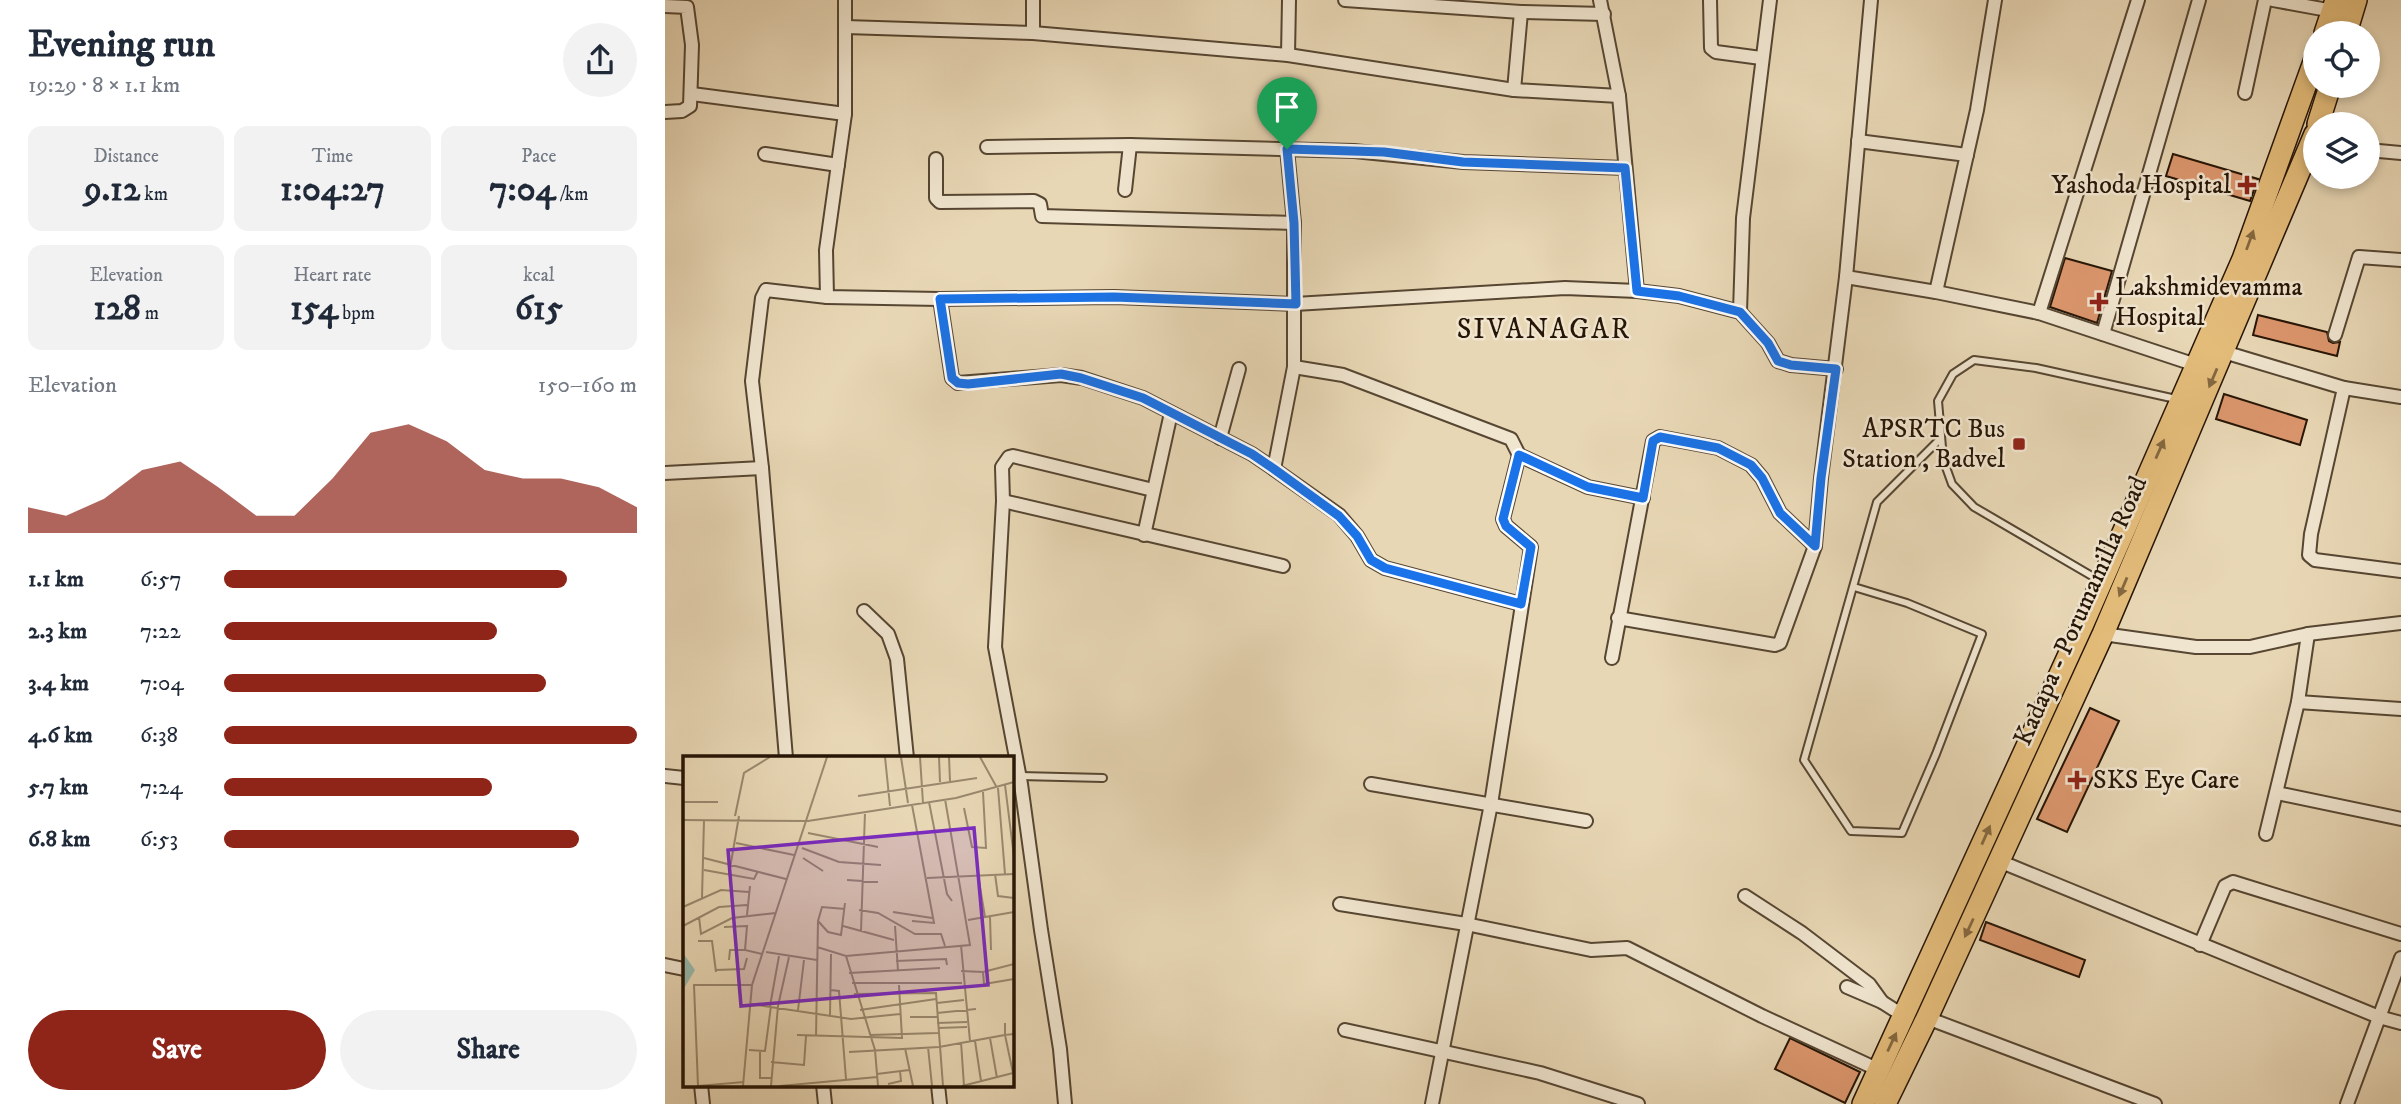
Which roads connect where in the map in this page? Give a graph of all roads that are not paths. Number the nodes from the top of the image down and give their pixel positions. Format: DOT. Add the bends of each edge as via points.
graph roads {
  1 [pos="845,0"];
  2 [pos="1033,0"];
  3 [pos="1289,0"];
  4 [pos="1345,0"];
  5 [pos="1600,0"];
  6 [pos="1710,0"];
  7 [pos="1770,0"];
  8 [pos="1871,0"];
  9 [pos="1995,0"];
  10 [pos="2138,0"];
  11 [pos="2199,0"];
  12 [pos="2265,0"];
  13 [pos="2273,0"];
  14 [pos="2356,0"];
  15 [pos="665,6"];
  16 [pos="2334,6"];
  17 [pos="1521,12"];
  18 [pos="1604,14"];
  19 [pos="2350,21"];
  20 [pos="846,27"];
  21 [pos="1033,33"];
  22 [pos="1288,55"];
  23 [pos="1761,58"];
  24 [pos="1514,89"];
  25 [pos="2303,92"];
  26 [pos="2245,93"];
  27 [pos="692,94"];
  28 [pos="1619,96"];
  29 [pos="665,112"];
  30 [pos="845,114"];
  31 [pos="1858,141"];
  32 [pos="1130,145"];
  33 [pos="987,147"];
  34 [pos="1287,149"];
  35 [pos="2380,151"];
  36 [pos="2401,153"];
  37 [pos="765,154"];
  38 [pos="1967,155"];
  39 [pos="936,159"];
  40 [pos="838,164"];
  41 [pos="2303,165"];
  42 [pos="1625,168"];
  43 [pos="1125,190"];
  44 [pos="1294,223"];
  45 [pos="2401,260"];
  46 [pos="1846,277"];
  47 [pos="1637,291"];
  48 [pos="1937,292"];
  49 [pos="827,297"];
  50 [pos="940,299"];
  51 [pos="1296,304"];
  52 [pos="1740,312"];
  53 [pos="2039,313"];
  54 [pos="2103,334"];
  55 [pos="2335,335"];
  56 [pos="2224,352"];
  57 [pos="2196,365"];
  58 [pos="1294,367"];
  59 [pos="1239,369"];
  60 [pos="1836,369"];
  61 [pos="2344,388"];
  62 [pos="2401,397"];
  63 [pos="2181,401"];
  64 [pos="1171,413"];
  65 [pos="1220,438"];
  66 [pos="1940,439"];
  67 [pos="1519,455"];
  68 [pos="762,468"];
  69 [pos="1274,469"];
  70 [pos="665,473"];
  71 [pos="1153,490"];
  72 [pos="1643,498"];
  73 [pos="1003,501"];
  74 [pos="1144,535"];
  75 [pos="1815,546"];
  76 [pos="1283,566"];
  77 [pos="2401,571"];
  78 [pos="2101,581"];
  79 [pos="1854,587"];
  80 [pos="1521,604"];
  81 [pos="864,611"];
  82 [pos="1618,618"];
  83 [pos="2401,623"];
  84 [pos="2103,634"];
  85 [pos="2308,634"];
  86 [pos="1612,658"];
  87 [pos="2298,702"];
  88 [pos="2401,709"];
  89 [pos="786,756"];
  90 [pos="907,756"];
  91 [pos="665,776"];
  92 [pos="683,778"];
  93 [pos="1103,778"];
  94 [pos="1018,781"];
  95 [pos="1371,784"];
  96 [pos="2277,793"];
  97 [pos="1491,804"];
  98 [pos="2401,820"];
  99 [pos="1586,821"];
  100 [pos="2266,834"];
  101 [pos="1999,861"];
  102 [pos="1745,896"];
  103 [pos="1341,904"];
  104 [pos="1466,924"];
  105 [pos="2401,934"];
  106 [pos="2200,945"];
  107 [pos="2401,958"];
  108 [pos="665,965"];
  109 [pos="683,969"];
  110 [pos="1847,987"];
  111 [pos="1882,1002"];
  112 [pos="1904,1016"];
  113 [pos="2379,1017"];
  114 [pos="1927,1018"];
  115 [pos="2401,1023"];
  116 [pos="1345,1030"];
  117 [pos="1444,1050"];
  118 [pos="1879,1070"];
  119 [pos="701,1086"];
  120 [pos="823,1086"];
  121 [pos="938,1086"];
  122 [pos="703,1104"];
  123 [pos="825,1104"];
  124 [pos="940,1104"];
  125 [pos="1065,1104"];
  126 [pos="1432,1104"];
  127 [pos="1639,1104"];
  128 [pos="1863,1104"];
  129 [pos="1885,1104"];
  130 [pos="2155,1104"];
  131 [pos="2347,1104"];
  1 -- 20 [label="street"];
  2 -- 21 [label="street"];
  3 -- 22 [label="street"];
  4 -- 17 [label="street"];
  5 -- 18 [label="street"];
  6 -- 23 [label="street" via="1711,48"];
  7 -- 23 [label="street"];
  8 -- 31 [label="street"];
  9 -- 38 [label="street"];
  10 -- 53 [label="street"];
  11 -- 54 [label="street"];
  12 -- 26 [label="street"];
  13 -- 16 [label="street"];
  14 -- 19 [label="main road"];
  15 -- 27 [label="street" via="688,7"];
  17 -- 18 [label="street"];
  17 -- 24 [label="street"];
  18 -- 28 [label="street"];
  20 -- 21 [label="street"];
  20 -- 30 [label="street"];
  21 -- 22 [label="street"];
  22 -- 24 [label="street"];
  23 -- 52 [label="street" via="1742,218"];
  24 -- 28 [label="street"];
  57 -- 25 [label="main road, one-way" via="2243,259"];
  27 -- 29 [label="street" via="690,106"];
  27 -- 30 [label="street"];
  28 -- 42 [label="street"];
  30 -- 40 [label="street"];
  31 -- 38 [label="street"];
  31 -- 46 [label="street"];
  32 -- 33 [label="street"];
  32 -- 34 [label="street"];
  32 -- 43 [label="street"];
  34 -- 42 [label="street"];
  34 -- 44 [label="street"];
  35 -- 36 [label="street"];
  37 -- 40 [label="street"];
  38 -- 48 [label="street"];
  39 -- 44 [label="street" via="936,198 940,202 1034,201 1040,204 1042,216"];
  40 -- 49 [label="street" via="826,250"];
  41 -- 56 [label="main road, Kadapa - Porumamilla Road"];
  42 -- 47 [label="street"];
  44 -- 51 [label="street"];
  45 -- 55 [label="street" via="2359,257"];
  46 -- 48 [label="street"];
  46 -- 60 [label="street"];
  47 -- 51 [label="street" via="1565,288"];
  47 -- 52 [label="street"];
  48 -- 53 [label="street"];
  49 -- 50 [label="street"];
  49 -- 68 [label="street" via="766,290 762,298 753,381"];
  50 -- 51 [label="street" via="1114,297"];
  50 -- 64 [label="street" via="952,378 958,383 1061,374 1143,398"];
  51 -- 58 [label="street"];
  52 -- 60 [label="street" via="1778,361"];
  53 -- 54 [label="street"];
  54 -- 57 [label="street"];
  56 -- 61 [label="street"];
  56 -- 84 [label="main road, Kadapa - Porumamilla Road, one-way"];
  57 -- 63 [label="main road"];
  58 -- 67 [label="street" via="1343,375 1511,439"];
  58 -- 69 [label="street"];
  59 -- 65 [label="street"];
  60 -- 75 [label="street"];
  61 -- 62 [label="street"];
  61 -- 77 [label="street" via="2309,555 2315,560"];
  63 -- 66 [label="lane" via="2036,368 1974,360 1953,374 1938,401"];
  78 -- 63 [label="main road, one-way"];
  64 -- 65 [label="street"];
  64 -- 71 [label="street"];
  65 -- 69 [label="street"];
  66 -- 78 [label="lane" via="1952,484 1974,507"];
  66 -- 79 [label="lane" via="1877,502"];
  67 -- 72 [label="street" via="1588,487"];
  67 -- 80 [label="street" via="1503,519 1531,547"];
  68 -- 70 [label="street"];
  68 -- 89 [label="street"];
  69 -- 80 [label="street" via="1339,516 1371,560 1385,568"];
  71 -- 73 [label="street" via="1013,456 1002,467"];
  71 -- 74 [label="street"];
  72 -- 75 [label="street" via="1653,441 1660,437 1718,448 1751,465 1780,513"];
  72 -- 82 [label="street"];
  73 -- 74 [label="street"];
  73 -- 94 [label="street" via="995,647"];
  74 -- 76 [label="street"];
  75 -- 82 [label="street" via="1780,643 1775,645"];
  112 -- 78 [label="main road, one-way"];
  79 -- 79 [label="lane" via="1804,760 1851,831 1902,833 1982,634"];
  80 -- 97 [label="street"];
  81 -- 90 [label="street" via="888,634 897,659"];
  82 -- 86 [label="street"];
  83 -- 85 [label="street"];
  84 -- 85 [label="street" via="2196,648 2250,647"];
  84 -- 101 [label="main road, Kadapa - Porumamilla Road"];
  85 -- 87 [label="street"];
  87 -- 88 [label="street"];
  87 -- 96 [label="street"];
  91 -- 92 [label="street"];
  93 -- 94 [label="lane"];
  94 -- 125 [label="street"];
  95 -- 97 [label="street"];
  96 -- 98 [label="street"];
  96 -- 100 [label="street"];
  97 -- 99 [label="street"];
  97 -- 104 [label="street"];
  101 -- 106 [label="street"];
  101 -- 114 [label="main road, Kadapa - Porumamilla Road, one-way"];
  102 -- 111 [label="street" via="1869,984"];
  103 -- 104 [label="street"];
  104 -- 117 [label="street"];
  104 -- 118 [label="street" via="1591,950 1627,948"];
  105 -- 106 [label="street" via="2233,882 2225,886"];
  106 -- 113 [label="street"];
  107 -- 113 [label="street"];
  108 -- 109 [label="street"];
  110 -- 111 [label="street"];
  111 -- 112 [label="street"];
  118 -- 112 [label="main road, one-way"];
  113 -- 115 [label="street"];
  113 -- 131 [label="street"];
  114 -- 129 [label="main road, Kadapa - Porumamilla Road"];
  114 -- 130 [label="street"];
  116 -- 117 [label="street"];
  117 -- 126 [label="street"];
  117 -- 127 [label="street"];
  118 -- 128 [label="main road"];
  119 -- 122 [label="street"];
  120 -- 123 [label="street"];
  121 -- 124 [label="street"];
}
